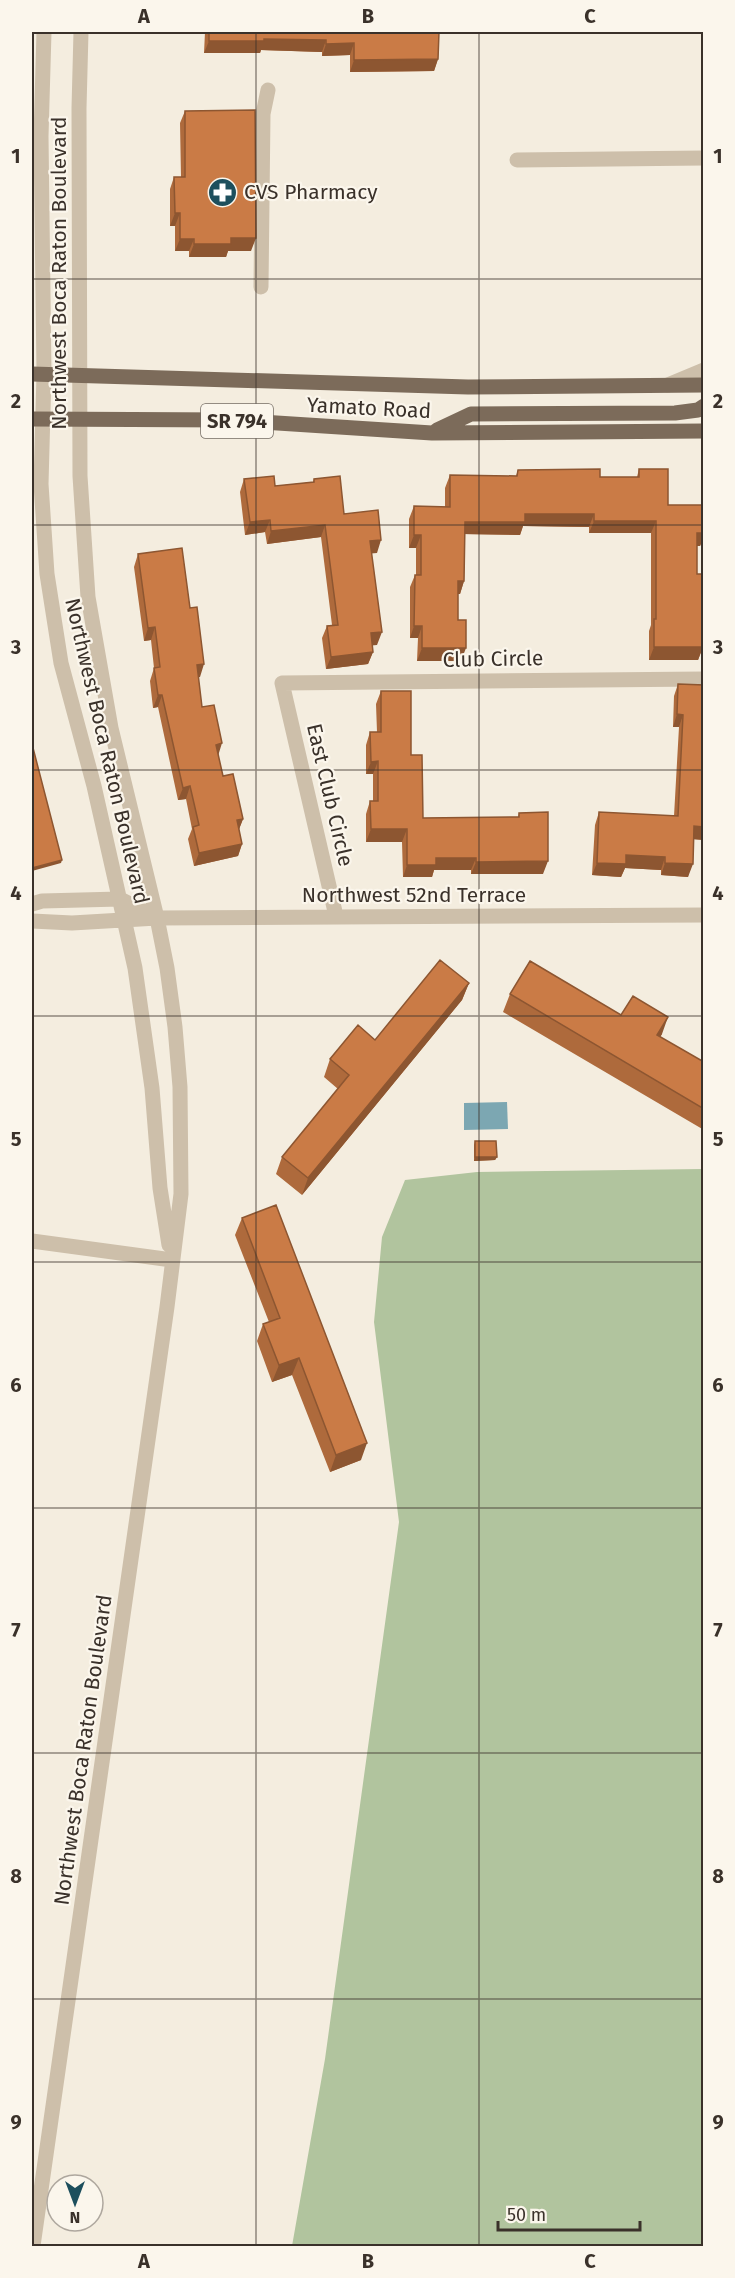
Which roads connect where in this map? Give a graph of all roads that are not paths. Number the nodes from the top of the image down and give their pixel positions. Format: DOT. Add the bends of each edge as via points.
graph roads {
  1 [pos="44,32"];
  2 [pos="81,32"];
  3 [pos="268,90"];
  4 [pos="704,158"];
  5 [pos="517,160"];
  6 [pos="261,287"];
  7 [pos="704,370"];
  8 [pos="38,374"];
  9 [pos="81,375"];
  10 [pos="704,384"];
  11 [pos="668,385"];
  12 [pos="704,406"];
  13 [pos="37,419"];
  14 [pos="80,419"];
  15 [pos="704,431"];
  16 [pos="432,433"];
  17 [pos="704,679"];
  18 [pos="282,682"];
  19 [pos="120,899"];
  20 [pos="32,904"];
  21 [pos="704,915"];
  22 [pos="336,916"];
  23 [pos="157,918"];
  24 [pos="32,921"];
  25 [pos="124,921"];
  26 [pos="32,1241"];
  27 [pos="172,1260"];
  28 [pos="33,2247"];
  1 -- 8 [label="street, Northwest Boca Raton Boulevard"];
  2 -- 9 [label="street, Northwest Boca Raton Boulevard"];
  3 -- 6 [label="street" via="263,114"];
  4 -- 5 [label="street"];
  7 -- 11 [label="street"];
  8 -- 9 [label="main road, Yamato Road / SR 794"];
  8 -- 13 [label="street, Northwest Boca Raton Boulevard"];
  9 -- 11 [label="main road, Yamato Road / SR 794" via="439,386"];
  9 -- 14 [label="street, Northwest Boca Raton Boulevard"];
  10 -- 11 [label="main road, Yamato Road / SR 794"];
  12 -- 16 [label="main road" via="675,413 471,414"];
  13 -- 14 [label="main road, Yamato Road / SR 794"];
  13 -- 19 [label="street, Northwest Boca Raton Boulevard" via="54,627"];
  14 -- 16 [label="main road, Yamato Road / SR 794" via="231,420"];
  14 -- 23 [label="street, Northwest Boca Raton Boulevard" via="87,597 111,728"];
  15 -- 16 [label="main road, Yamato Road / SR 794"];
  17 -- 18 [label="street, Club Circle"];
  18 -- 22 [label="street, East Club Circle"];
  19 -- 20 [label="street"];
  19 -- 23 [label="street"];
  19 -- 25 [label="street, Northwest Boca Raton Boulevard"];
  21 -- 22 [label="street, Northwest 52nd Terrace"];
  22 -- 23 [label="street, Northwest 52nd Terrace"];
  23 -- 25 [label="street, Northwest 52nd Terrace"];
  23 -- 27 [label="street, Northwest Boca Raton Boulevard" via="175,1027 180,1088 181,1194"];
  24 -- 25 [label="street, Northwest 52nd Terrace"];
  25 -- 27 [label="street, Northwest Boca Raton Boulevard" via="135,968"];
  26 -- 27 [label="street"];
  27 -- 28 [label="street, Northwest Boca Raton Boulevard"];
}
